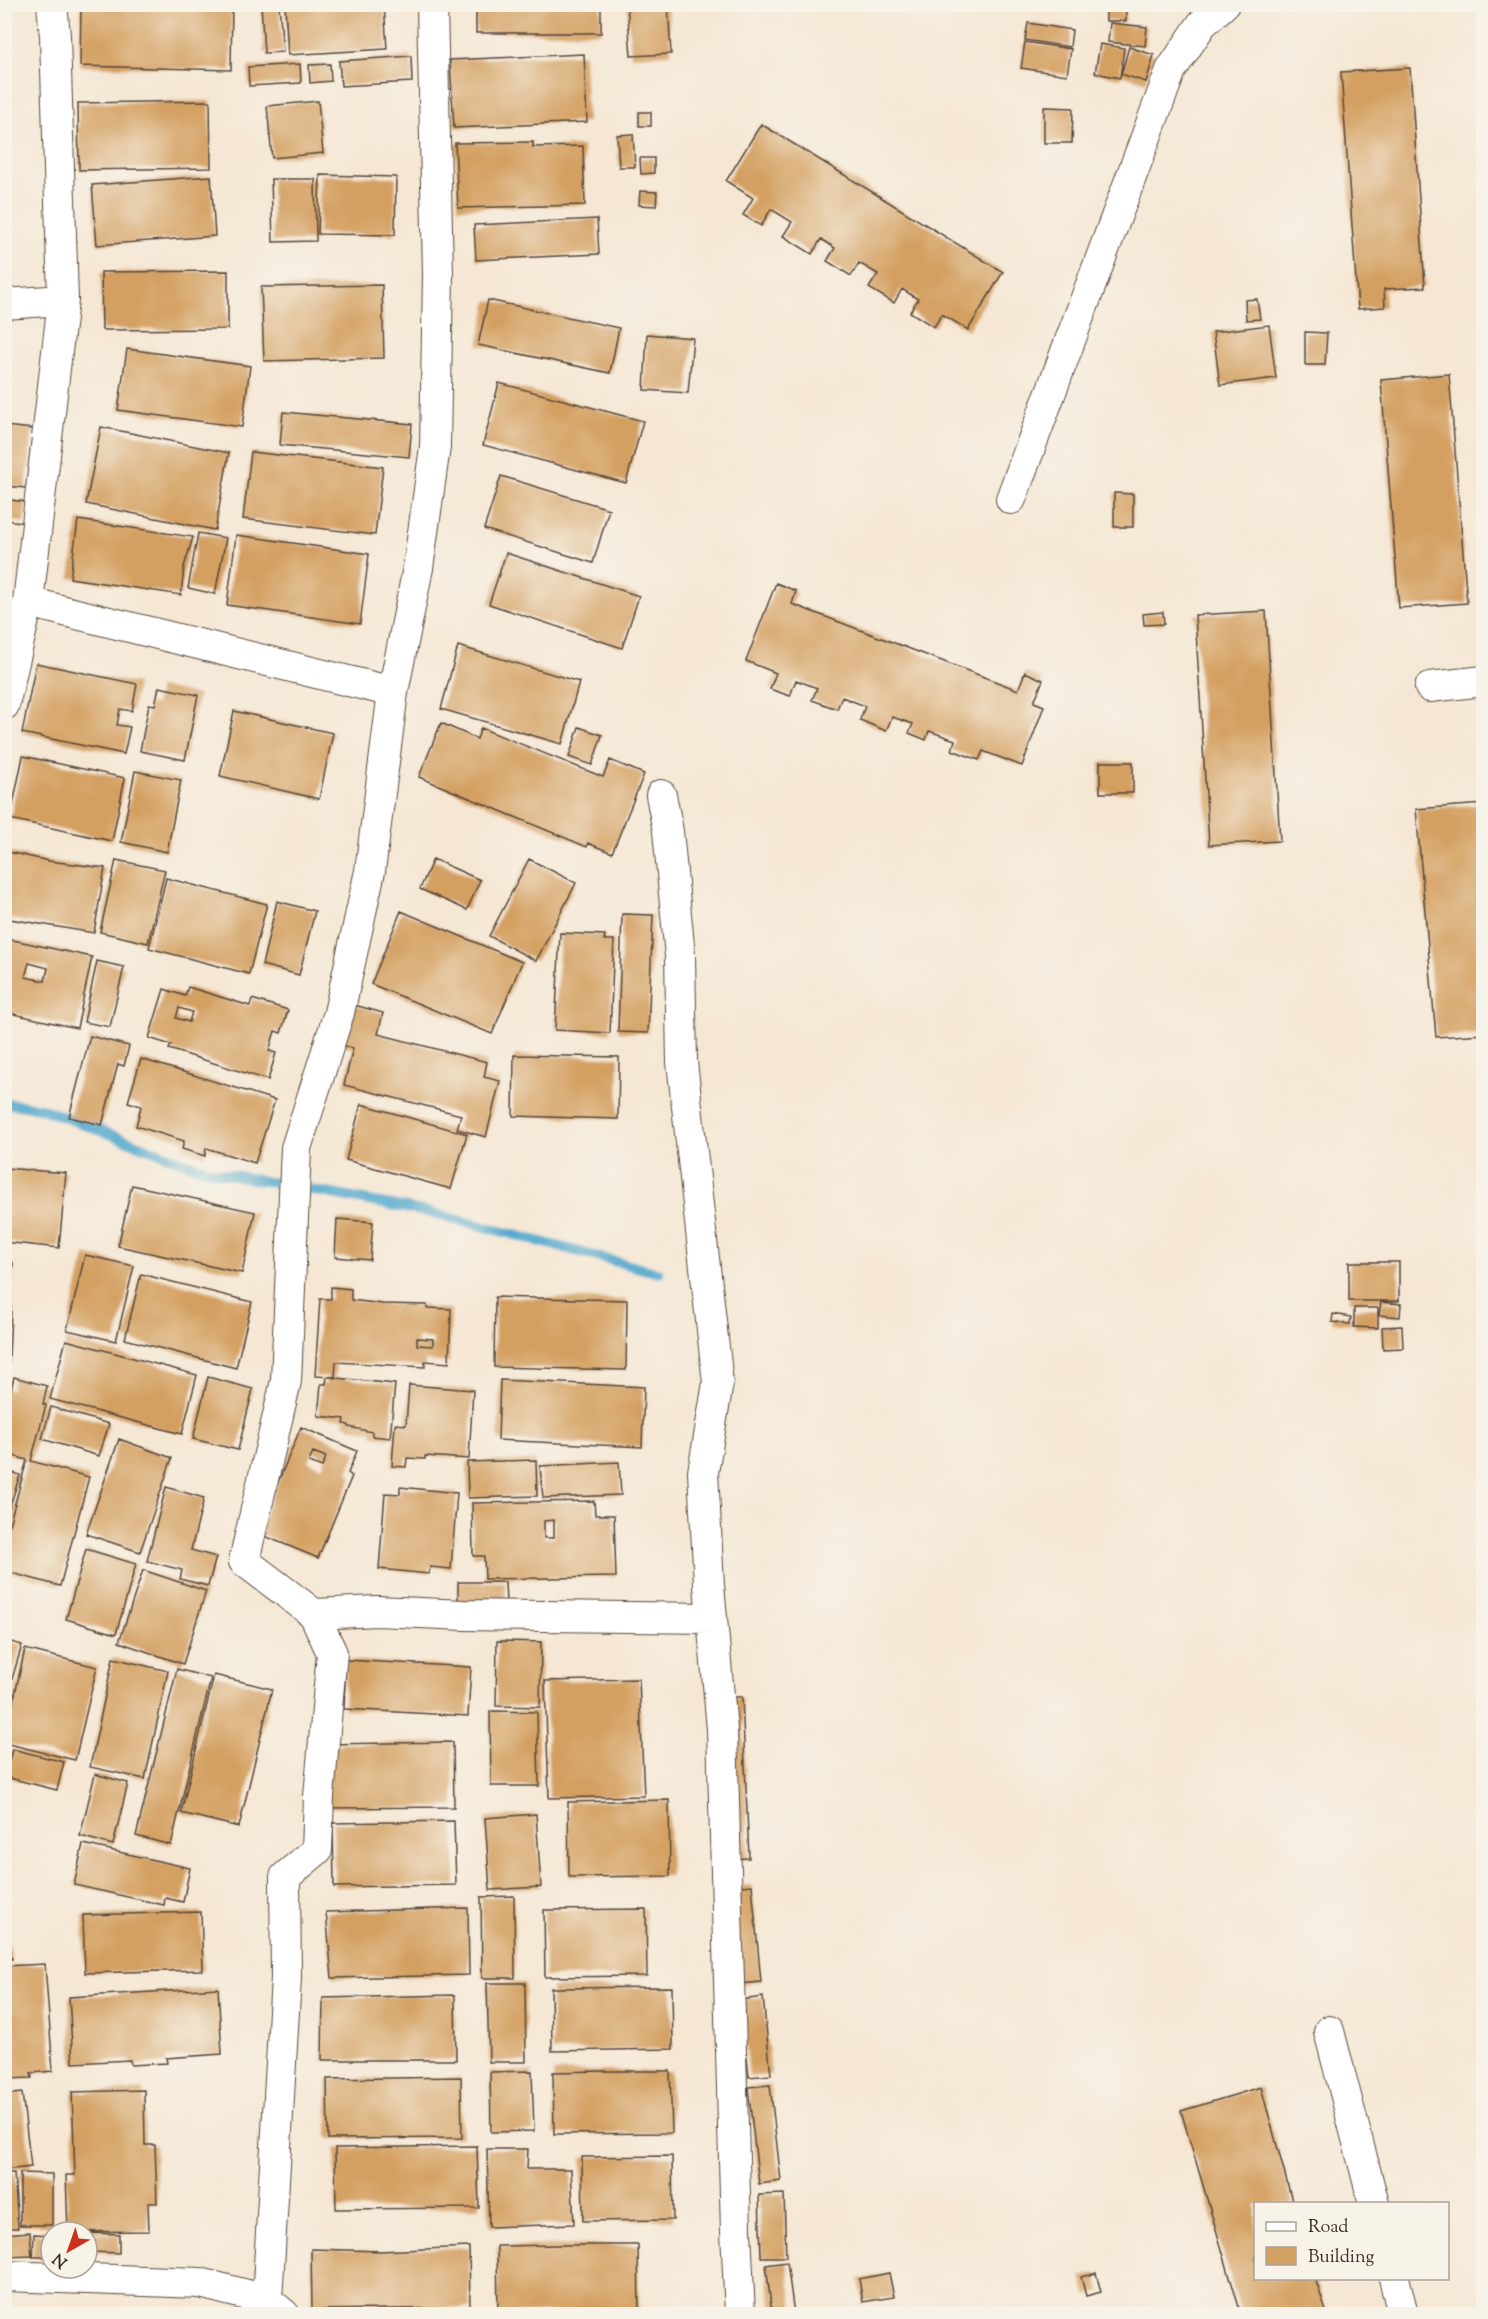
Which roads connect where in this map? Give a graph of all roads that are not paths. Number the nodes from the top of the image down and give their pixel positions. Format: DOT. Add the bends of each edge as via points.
graph roads {
  1 [pos="52,4"];
  2 [pos="432,4"];
  3 [pos="1224,4"];
  4 [pos="63,300"];
  5 [pos="4,304"];
  6 [pos="1011,499"];
  7 [pos="28,602"];
  8 [pos="1484,681"];
  9 [pos="1430,687"];
  10 [pos="393,692"];
  11 [pos="4,705"];
  12 [pos="661,795"];
  13 [pos="314,1614"];
  14 [pos="712,1618"];
  15 [pos="1329,2031"];
  16 [pos="1373,2202"];
  17 [pos="4,2276"];
  18 [pos="1394,2280"];
  19 [pos="276,2307"];
  20 [pos="740,2314"];
  21 [pos="1403,2314"];
  1 -- 4 [label="street"];
  2 -- 10 [label="street" via="438,274 435,447 418,568"];
  3 -- 6 [label="street" via="1202,24 1171,70"];
  4 -- 5 [label="street"];
  4 -- 7 [label="street"];
  7 -- 10 [label="street"];
  7 -- 11 [label="street"];
  8 -- 9 [label="street"];
  10 -- 13 [label="street" via="370,871 339,1013 296,1149 286,1381 244,1561"];
  12 -- 14 [label="street" via="680,956 682,1062 718,1383 703,1472"];
  13 -- 14 [label="street" via="377,1611"];
  13 -- 19 [label="street" via="332,1653 317,1850 285,1877 286,1978"];
  14 -- 20 [label="street" via="722,1729"];
  15 -- 16 [label="street"];
  17 -- 19 [label="street" via="200,2283"];
  18 -- 21 [label="street"];
}
